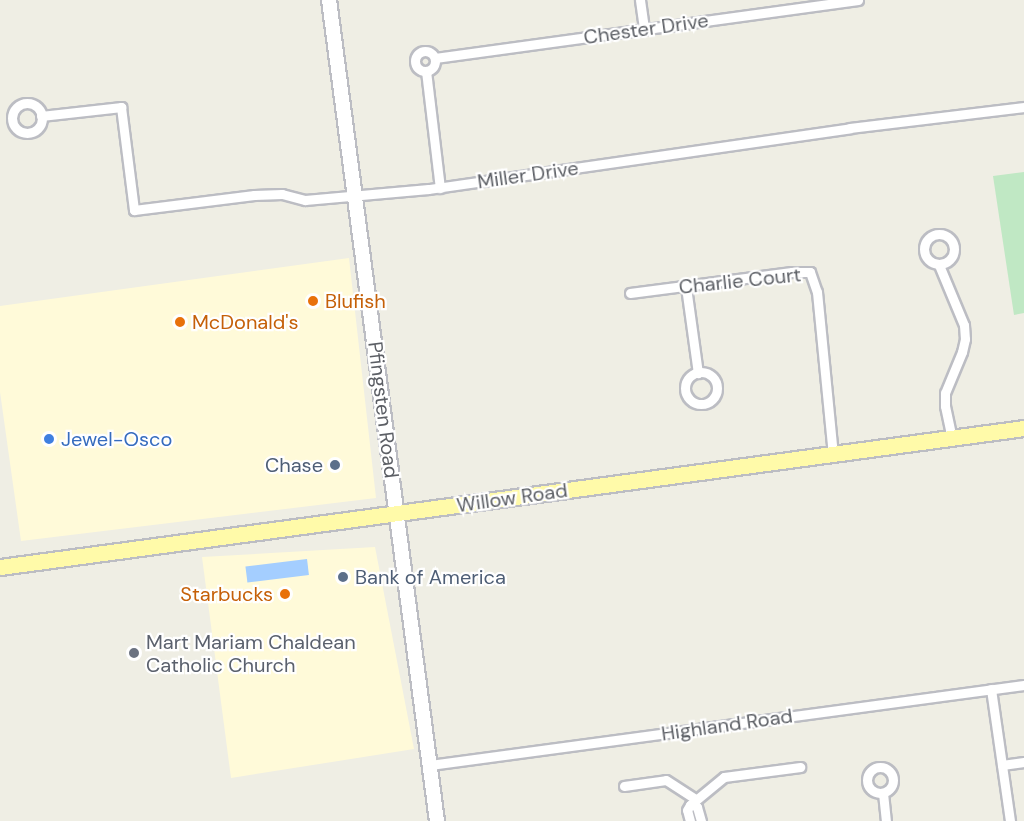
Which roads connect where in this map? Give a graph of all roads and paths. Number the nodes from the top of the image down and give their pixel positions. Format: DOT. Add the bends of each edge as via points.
graph roads {
  1 [pos="329,0"];
  2 [pos="640,0"];
  3 [pos="858,0"];
  4 [pos="644,30"];
  5 [pos="435,58"];
  6 [pos="426,71"];
  7 [pos="1024,107"];
  8 [pos="41,116"];
  9 [pos="440,188"];
  10 [pos="355,197"];
  11 [pos="939,265"];
  12 [pos="687,287"];
  13 [pos="630,293"];
  14 [pos="698,373"];
  15 [pos="1024,428"];
  16 [pos="952,438"];
  17 [pos="833,454"];
  18 [pos="397,514"];
  19 [pos="0,567"];
  20 [pos="1024,685"];
  21 [pos="991,689"];
  22 [pos="1024,762"];
  23 [pos="430,765"];
  24 [pos="1002,765"];
  25 [pos="800,767"];
  26 [pos="624,786"];
  27 [pos="883,793"];
  28 [pos="694,802"];
  29 [pos="437,821"];
  30 [pos="690,821"];
  31 [pos="701,821"];
  32 [pos="886,821"];
  33 [pos="1010,821"];
  1 -- 10 [label="main road, Pfingsten Road"];
  2 -- 4 [label="street"];
  3 -- 4 [label="street, Chester Drive"];
  4 -- 5 [label="street, Chester Drive"];
  5 -- 6 [label="street" via="433,67"];
  5 -- 6 [label="street" via="429,51 417,54 415,65"];
  6 -- 9 [label="street"];
  7 -- 9 [label="street, Miller Drive" via="850,128"];
  8 -- 10 [label="street, Miller Drive" via="121,107 134,210 254,195 282,194 305,200"];
  9 -- 10 [label="street, Miller Drive"];
  10 -- 18 [label="main road, Pfingsten Road"];
  11 -- 16 [label="street" via="964,326 965,339 945,393"];
  12 -- 13 [label="street, Charlie Court"];
  12 -- 14 [label="street"];
  12 -- 17 [label="street, Charlie Court" via="810,272 817,292"];
  15 -- 16 [label="main road, Willow Road"];
  16 -- 17 [label="main road, Willow Road"];
  17 -- 18 [label="main road, Willow Road"];
  18 -- 19 [label="main road, Willow Road"];
  18 -- 23 [label="main road, Pfingsten Road"];
  20 -- 21 [label="street, Highland Road"];
  21 -- 23 [label="street, Highland Road"];
  21 -- 24 [label="street"];
  22 -- 24 [label="street"];
  23 -- 29 [label="main road, Pfingsten Road"];
  24 -- 33 [label="street"];
  25 -- 28 [label="street" via="724,777"];
  26 -- 28 [label="street" via="666,780"];
  27 -- 32 [label="street"];
  28 -- 30 [label="street" via="687,810"];
  28 -- 31 [label="street"];
}
